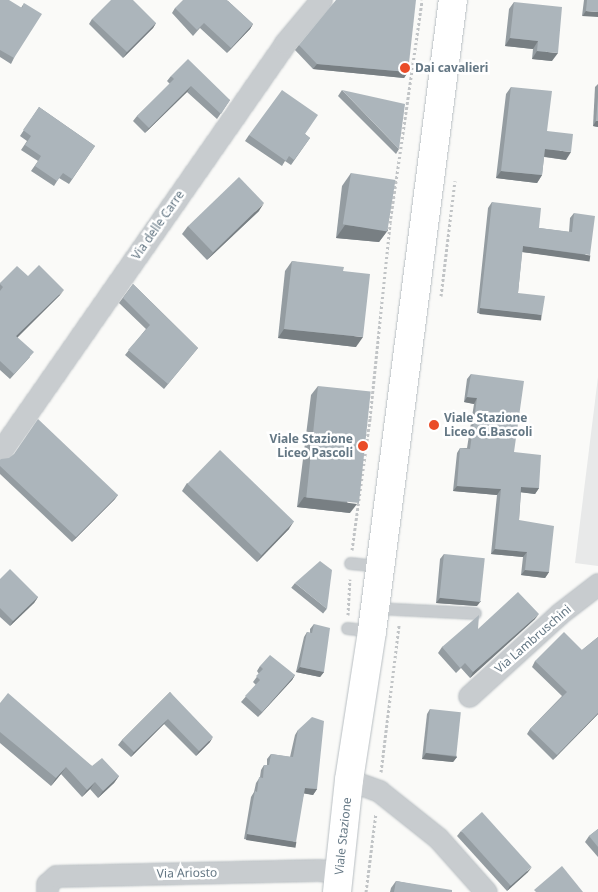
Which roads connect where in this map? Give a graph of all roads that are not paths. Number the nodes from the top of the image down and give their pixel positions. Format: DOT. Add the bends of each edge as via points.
graph roads {
  1 [pos="320,0"];
  2 [pos="453,0"];
  3 [pos="0,452"];
  4 [pos="350,563"];
  5 [pos="380,566"];
  6 [pos="598,584"];
  7 [pos="475,613"];
  8 [pos="365,623"];
  9 [pos="469,696"];
  10 [pos="349,780"];
  11 [pos="338,882"];
  12 [pos="47,892"];
  13 [pos="486,892"];
  1 -- 3 [label="street, Via delle Carre" via="285,43"];
  2 -- 5 [label="main road, Viale Stazione"];
  4 -- 5 [label="lane"];
  5 -- 8 [label="main road, Viale Stazione"];
  6 -- 9 [label="street, Via Lambruschini" via="559,614"];
  7 -- 8 [label="lane"];
  8 -- 10 [label="main road, Viale Stazione"];
  10 -- 11 [label="main road, Viale Stazione"];
  10 -- 13 [label="street" via="379,791 438,838"];
  11 -- 12 [label="street, Via Ariosto" via="308,870 56,876 47,884"];
}
